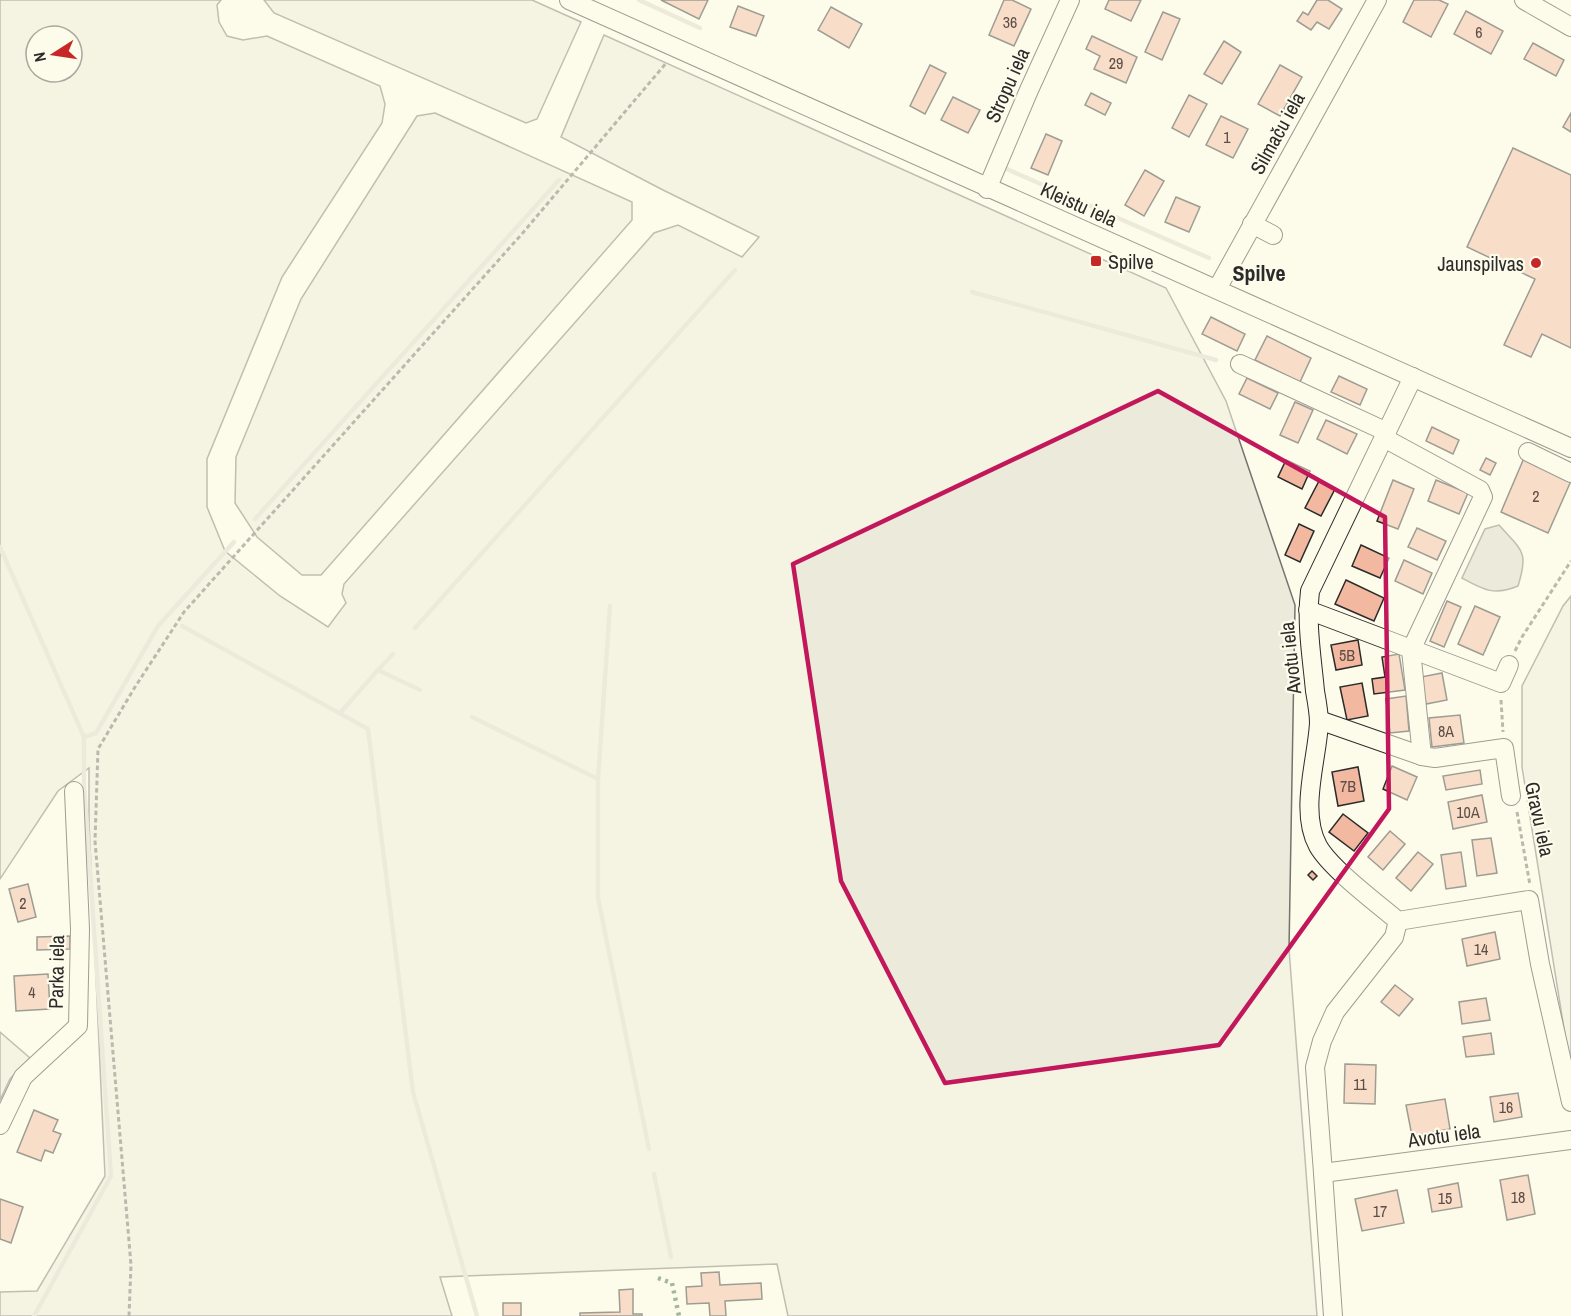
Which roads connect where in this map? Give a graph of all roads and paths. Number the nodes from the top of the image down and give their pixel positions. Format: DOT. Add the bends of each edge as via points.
graph roads {
  1 [pos="569,0"];
  2 [pos="1071,0"];
  3 [pos="1524,0"];
  4 [pos="1370,3"];
  5 [pos="603,7"];
  6 [pos="1571,27"];
  7 [pos="677,49"];
  8 [pos="987,189"];
  9 [pos="1252,224"];
  10 [pos="1273,236"];
  11 [pos="1217,289"];
  12 [pos="1240,364"];
  13 [pos="1413,377"];
  14 [pos="1385,435"];
  15 [pos="1571,448"];
  16 [pos="1528,452"];
  17 [pos="1571,473"];
  18 [pos="1571,561"];
  19 [pos="1308,610"];
  20 [pos="1411,650"];
  21 [pos="1509,665"];
  22 [pos="1501,683"];
  23 [pos="1319,720"];
  24 [pos="1504,748"];
  25 [pos="1422,756"];
  26 [pos="74,792"];
  27 [pos="1510,796"];
  28 [pos="1529,900"];
  29 [pos="1398,921"];
  30 [pos="1571,1102"];
  31 [pos="0,1125"];
  32 [pos="1571,1140"];
  33 [pos="1323,1173"];
  34 [pos="129,1316"];
  35 [pos="1333,1316"];
  1 -- 5 [label="street, Kleistu iela"];
  2 -- 8 [label="street, Stropu iela"];
  3 -- 6 [label="street"];
  4 -- 9 [label="street, Silmaču iela"];
  5 -- 7 [label="street, Kleistu iela"];
  7 -- 8 [label="street, Kleistu iela"];
  7 -- 34 [label="path" via="529,226 184,612 98,749 95,841 131,1265"];
  8 -- 11 [label="street, Kleistu iela"];
  9 -- 10 [label="street"];
  9 -- 11 [label="street, Silmaču iela"];
  11 -- 13 [label="street, Kleistu iela"];
  12 -- 14 [label="street"];
  13 -- 14 [label="street, Avotu iela"];
  13 -- 15 [label="street, Kleistu iela"];
  14 -- 19 [label="street, Avotu iela" via="1310,591"];
  14 -- 20 [label="street" via="1480,490 1483,497"];
  16 -- 17 [label="street"];
  18 -- 21 [label="path" via="1522,637"];
  19 -- 20 [label="street"];
  19 -- 23 [label="street, Avotu iela"];
  20 -- 22 [label="street"];
  20 -- 25 [label="street"];
  21 -- 22 [label="street"];
  22 -- 24 [label="path"];
  23 -- 25 [label="street"];
  23 -- 29 [label="street, Avotu iela" via="1309,808 1318,846"];
  24 -- 25 [label="street" via="1435,758"];
  24 -- 27 [label="street, Gravu iela"];
  26 -- 31 [label="street, Parka iela" via="80,929 78,1026 23,1077"];
  27 -- 28 [label="path, Gravu iela" via="1516,807 1530,882"];
  28 -- 29 [label="street"];
  28 -- 30 [label="street"];
  29 -- 33 [label="street" via="1394,937 1335,1012 1322,1041 1315,1067"];
  32 -- 33 [label="street, Avotu iela"];
  33 -- 35 [label="street"];
}
